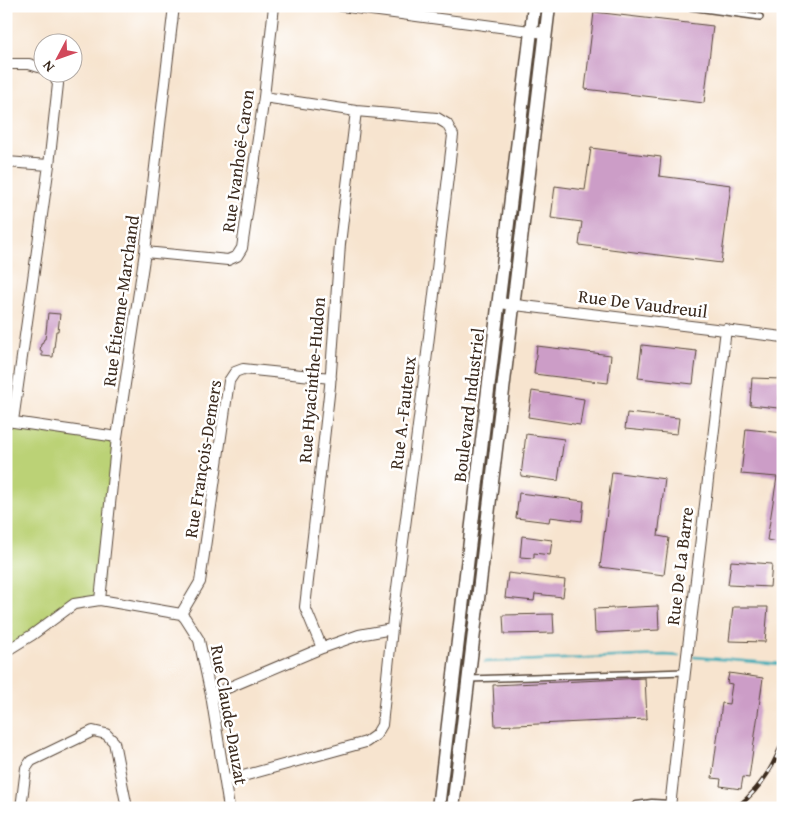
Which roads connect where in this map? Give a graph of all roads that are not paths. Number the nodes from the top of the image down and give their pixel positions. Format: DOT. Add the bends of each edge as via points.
graph roads {
  1 [pos="174,6"];
  2 [pos="274,6"];
  3 [pos="341,6"];
  4 [pos="534,6"];
  5 [pos="548,6"];
  6 [pos="683,6"];
  7 [pos="359,7"];
  8 [pos="760,17"];
  9 [pos="531,31"];
  10 [pos="545,32"];
  11 [pos="6,64"];
  12 [pos="32,65"];
  13 [pos="57,82"];
  14 [pos="524,96"];
  15 [pos="264,97"];
  16 [pos="538,97"];
  17 [pos="356,111"];
  18 [pos="6,162"];
  19 [pos="49,165"];
  20 [pos="145,252"];
  21 [pos="498,303"];
  22 [pos="513,305"];
  23 [pos="726,330"];
  24 [pos="783,337"];
  25 [pos="331,378"];
  26 [pos="489,385"];
  27 [pos="503,388"];
  28 [pos="484,420"];
  29 [pos="9,421"];
  30 [pos="499,422"];
  31 [pos="117,438"];
  32 [pos="478,474"];
  33 [pos="492,478"];
  34 [pos="468,557"];
  35 [pos="483,559"];
  36 [pos="100,600"];
  37 [pos="181,614"];
  38 [pos="392,629"];
  39 [pos="458,635"];
  40 [pos="473,637"];
  41 [pos="322,648"];
  42 [pos="6,651"];
  43 [pos="454,672"];
  44 [pos="685,672"];
  45 [pos="469,676"];
  46 [pos="211,695"];
  47 [pos="225,781"];
  48 [pos="670,807"];
  49 [pos="21,808"];
  50 [pos="127,808"];
  51 [pos="229,808"];
  52 [pos="438,808"];
  53 [pos="453,808"];
  54 [pos="637,808"];
  1 -- 20 [label="street, Rue Étienne-Marchand"];
  2 -- 15 [label="street, Rue Ivanhoë-Caron"];
  3 -- 7 [label="street"];
  4 -- 9 [label="street, Boulevard Industriel"];
  5 -- 10 [label="street, Boulevard Industriel"];
  6 -- 8 [label="lane"];
  7 -- 9 [label="street"];
  9 -- 10 [label="street"];
  9 -- 14 [label="street, Boulevard Industriel"];
  10 -- 16 [label="street, Boulevard Industriel"];
  11 -- 12 [label="street"];
  13 -- 19 [label="street"];
  14 -- 16 [label="street"];
  14 -- 21 [label="street, Boulevard Industriel"];
  15 -- 17 [label="street, Rue A.-Fauteux"];
  15 -- 20 [label="street, Rue Ivanhoë-Caron" via="242,248 236,256 228,260"];
  16 -- 22 [label="street, Boulevard Industriel"];
  17 -- 25 [label="street, Rue Hyacinthe-Hudon" via="340,244"];
  17 -- 38 [label="street, Rue A.-Fauteux" via="437,118 447,124 453,135"];
  18 -- 19 [label="street"];
  19 -- 29 [label="street"];
  20 -- 31 [label="street, Rue Étienne-Marchand"];
  21 -- 22 [label="street, Rue De Vaudreuil"];
  21 -- 26 [label="street, Boulevard Industriel"];
  22 -- 23 [label="street, Rue De Vaudreuil"];
  22 -- 27 [label="street, Boulevard Industriel"];
  23 -- 24 [label="street, Rue De Vaudreuil"];
  23 -- 44 [label="street, Rue De La Barre"];
  25 -- 37 [label="street, Rue François-Demers" via="243,368 235,372 230,380 200,582"];
  25 -- 41 [label="street, Rue Hyacinthe-Hudon" via="305,607"];
  26 -- 27 [label="street"];
  26 -- 28 [label="street, Boulevard Industriel"];
  27 -- 30 [label="street, Boulevard Industriel"];
  28 -- 30 [label="street"];
  28 -- 32 [label="street, Boulevard Industriel"];
  29 -- 31 [label="street"];
  30 -- 33 [label="street, Boulevard Industriel"];
  31 -- 36 [label="street, Rue Étienne-Marchand"];
  32 -- 33 [label="street"];
  32 -- 34 [label="street, Boulevard Industriel"];
  33 -- 35 [label="street, Boulevard Industriel"];
  34 -- 35 [label="street"];
  34 -- 39 [label="street, Boulevard Industriel"];
  35 -- 40 [label="street, Boulevard Industriel"];
  36 -- 37 [label="street"];
  36 -- 42 [label="street" via="74,604"];
  37 -- 46 [label="street, Rue Claude-Dauzat" via="199,640"];
  38 -- 41 [label="street" via="359,635"];
  38 -- 47 [label="street, Rue A.-Fauteux" via="382,725 376,736 366,742"];
  39 -- 40 [label="street"];
  39 -- 43 [label="street, Boulevard Industriel"];
  40 -- 45 [label="street, Boulevard Industriel"];
  41 -- 46 [label="street"];
  43 -- 45 [label="street"];
  43 -- 52 [label="street, Boulevard Industriel"];
  44 -- 45 [label="lane"];
  44 -- 48 [label="street, Rue De La Barre"];
  45 -- 53 [label="street, Boulevard Industriel"];
  46 -- 47 [label="street, Rue Claude-Dauzat"];
  47 -- 51 [label="street, Rue Claude-Dauzat"];
  48 -- 54 [label="street"];
  49 -- 50 [label="street" via="23,779 30,761 94,732 106,734 114,742"];
}
